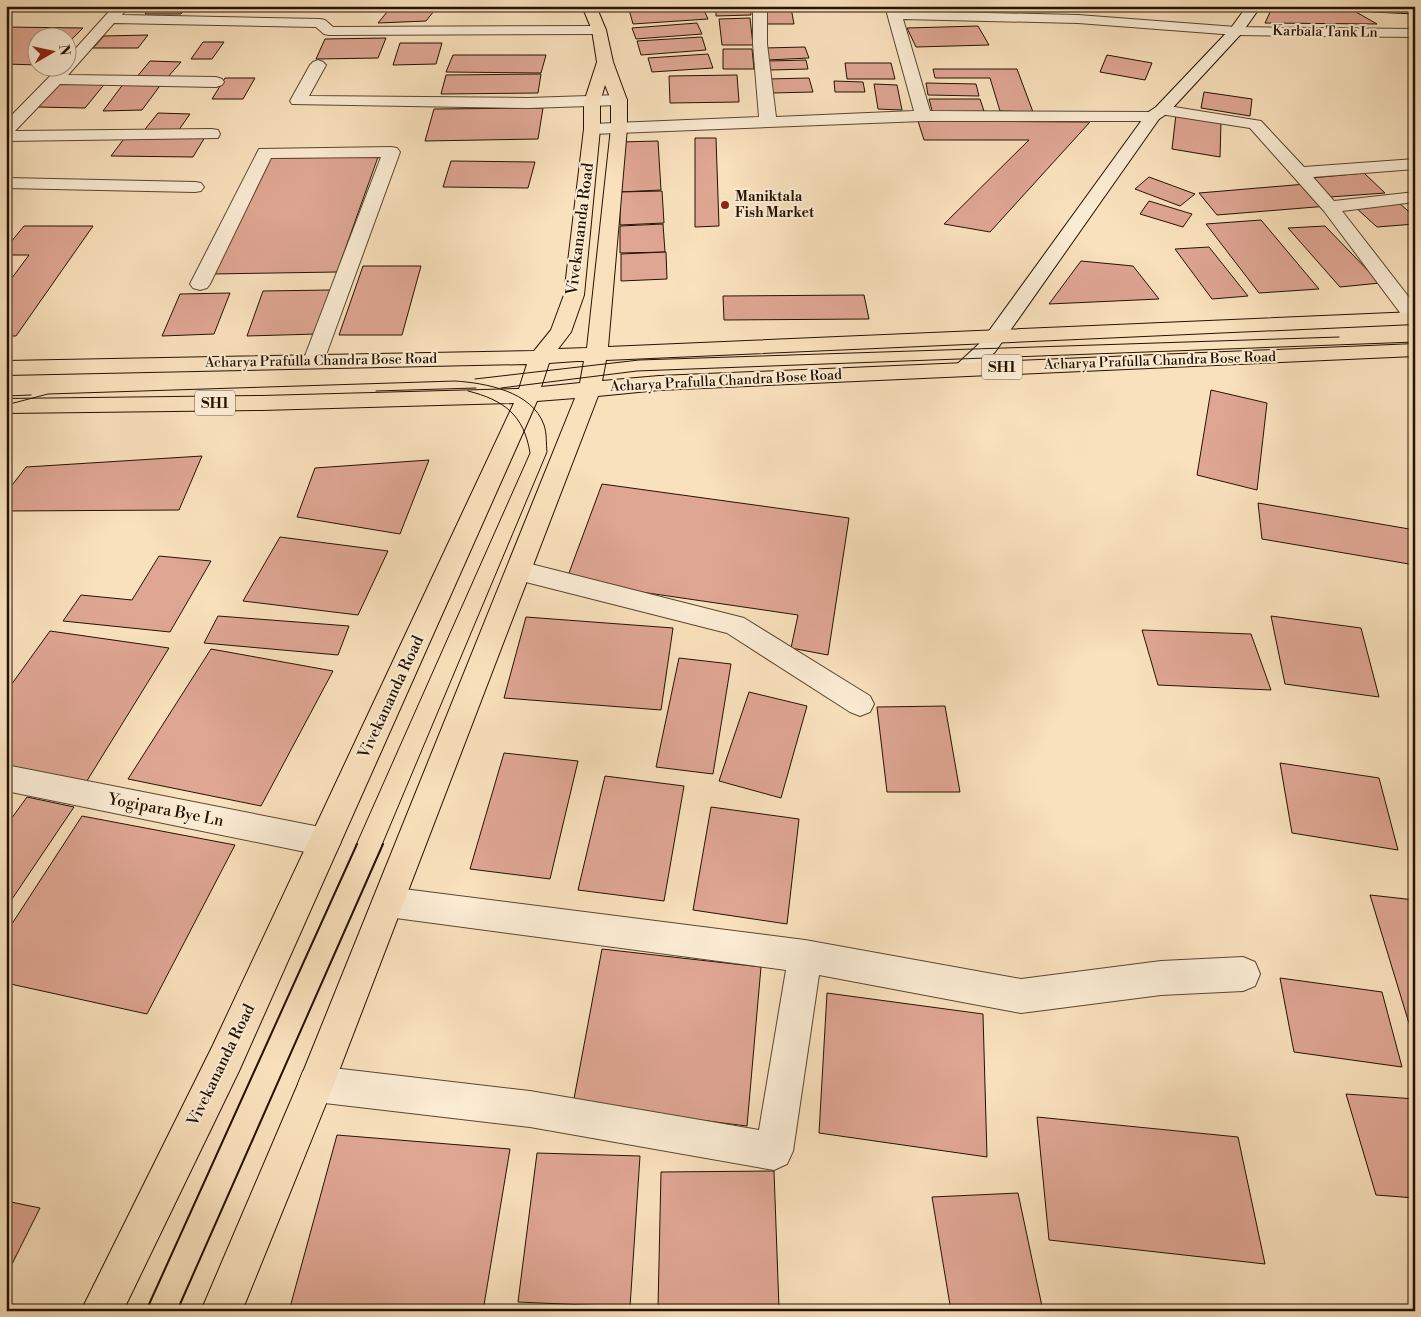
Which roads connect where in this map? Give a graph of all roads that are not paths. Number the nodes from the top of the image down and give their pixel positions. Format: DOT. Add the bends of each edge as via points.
graph roads {
  1 [pos="122,6"];
  2 [pos="589,6"];
  3 [pos="760,6"];
  4 [pos="1069,6"];
  5 [pos="1254,6"];
  6 [pos="893,10"];
  7 [pos="110,19"];
  8 [pos="1078,19"];
  9 [pos="599,30"];
  10 [pos="1236,31"];
  11 [pos="1415,33"];
  12 [pos="78,54"];
  13 [pos="605,62"];
  14 [pos="318,65"];
  15 [pos="78,72"];
  16 [pos="56,78"];
  17 [pos="216,82"];
  18 [pos="619,100"];
  19 [pos="592,102"];
  20 [pos="1158,113"];
  21 [pos="923,116"];
  22 [pos="768,121"];
  23 [pos="619,128"];
  24 [pos="592,129"];
  25 [pos="6,131"];
  26 [pos="212,134"];
  27 [pos="6,136"];
  28 [pos="1415,164"];
  29 [pos="1300,173"];
  30 [pos="6,183"];
  31 [pos="195,187"];
  32 [pos="1415,197"];
  33 [pos="1330,207"];
  34 [pos="200,284"];
  35 [pos="1414,318"];
  36 [pos="994,336"];
  37 [pos="1415,350"];
  38 [pos="597,352"];
  39 [pos="540,356"];
  40 [pos="314,361"];
  41 [pos="6,368"];
  42 [pos="963,369"];
  43 [pos="589,390"];
  44 [pos="528,395"];
  45 [pos="6,406"];
  46 [pos="519,571"];
  47 [pos="860,704"];
  48 [pos="6,778"];
  49 [pos="325,842"];
  50 [pos="388,902"];
  51 [pos="804,956"];
  52 [pos="1243,974"];
  53 [pos="316,1084"];
  54 [pos="101,1311"];
  55 [pos="221,1311"];
  1 -- 7 [label="street"];
  2 -- 9 [label="main road, Vivekananda Road"];
  3 -- 22 [label="street" via="760,44"];
  4 -- 8 [label="street"];
  5 -- 10 [label="street"];
  6 -- 8 [label="street, Karbala Tank Ln"];
  6 -- 21 [label="street"];
  7 -- 9 [label="street" via="320,22 329,31"];
  7 -- 12 [label="street"];
  8 -- 10 [label="street, Karbala Tank Ln"];
  9 -- 13 [label="main road, Vivekananda Road"];
  10 -- 11 [label="street, Karbala Tank Ln"];
  10 -- 20 [label="street"];
  13 -- 18 [label="main road, Vivekananda Road"];
  13 -- 19 [label="main road, Vivekananda Road"];
  14 -- 19 [label="street" via="298,101"];
  15 -- 17 [label="street"];
  16 -- 25 [label="street"];
  18 -- 19 [label="street"];
  18 -- 23 [label="main road, Vivekananda Road"];
  19 -- 24 [label="main road, Vivekananda Road"];
  20 -- 21 [label="street"];
  20 -- 29 [label="street" via="1255,124"];
  20 -- 36 [label="street"];
  21 -- 22 [label="street"];
  22 -- 23 [label="street"];
  23 -- 24 [label="street"];
  23 -- 38 [label="main road, Vivekananda Road"];
  24 -- 39 [label="main road, Vivekananda Road" via="574,295 561,332"];
  26 -- 27 [label="street"];
  28 -- 29 [label="street"];
  29 -- 33 [label="street"];
  30 -- 31 [label="street"];
  32 -- 33 [label="street"];
  33 -- 35 [label="street"];
  34 -- 40 [label="street" via="265,153 391,152"];
  35 -- 36 [label="main road, Acharya Prafulla Chandra Bose Road / SH1"];
  36 -- 38 [label="main road, Acharya Prafulla Chandra Bose Road / SH1" via="637,353"];
  36 -- 42 [label="street" via="988,347"];
  37 -- 42 [label="main road, Acharya Prafulla Chandra Bose Road / SH1"];
  38 -- 39 [label="main road, Acharya Prafulla Chandra Bose Road / SH1"];
  38 -- 43 [label="main road, Vivekananda Road"];
  39 -- 40 [label="main road, Acharya Prafulla Chandra Bose Road / SH1"];
  39 -- 44 [label="main road, Vivekananda Road"];
  40 -- 41 [label="main road, Acharya Prafulla Chandra Bose Road / SH1"];
  42 -- 43 [label="main road, Acharya Prafulla Chandra Bose Road / SH1" via="659,383"];
  43 -- 44 [label="main road, Acharya Prafulla Chandra Bose Road / SH1"];
  43 -- 46 [label="main road, Vivekananda Road"];
  44 -- 45 [label="main road, Acharya Prafulla Chandra Bose Road / SH1"];
  44 -- 49 [label="main road, Vivekananda Road"];
  46 -- 47 [label="street" via="735,625"];
  46 -- 50 [label="main road, Vivekananda Road"];
  48 -- 49 [label="street, Yogipara Bye Ln"];
  49 -- 54 [label="main road, Vivekananda Road" via="226,1058"];
  50 -- 51 [label="street"];
  50 -- 53 [label="main road, Vivekananda Road"];
  51 -- 52 [label="street" via="1021,996 1161,978"];
  51 -- 53 [label="street" via="774,1151 530,1109"];
  53 -- 55 [label="main road, Vivekananda Road"];
}
